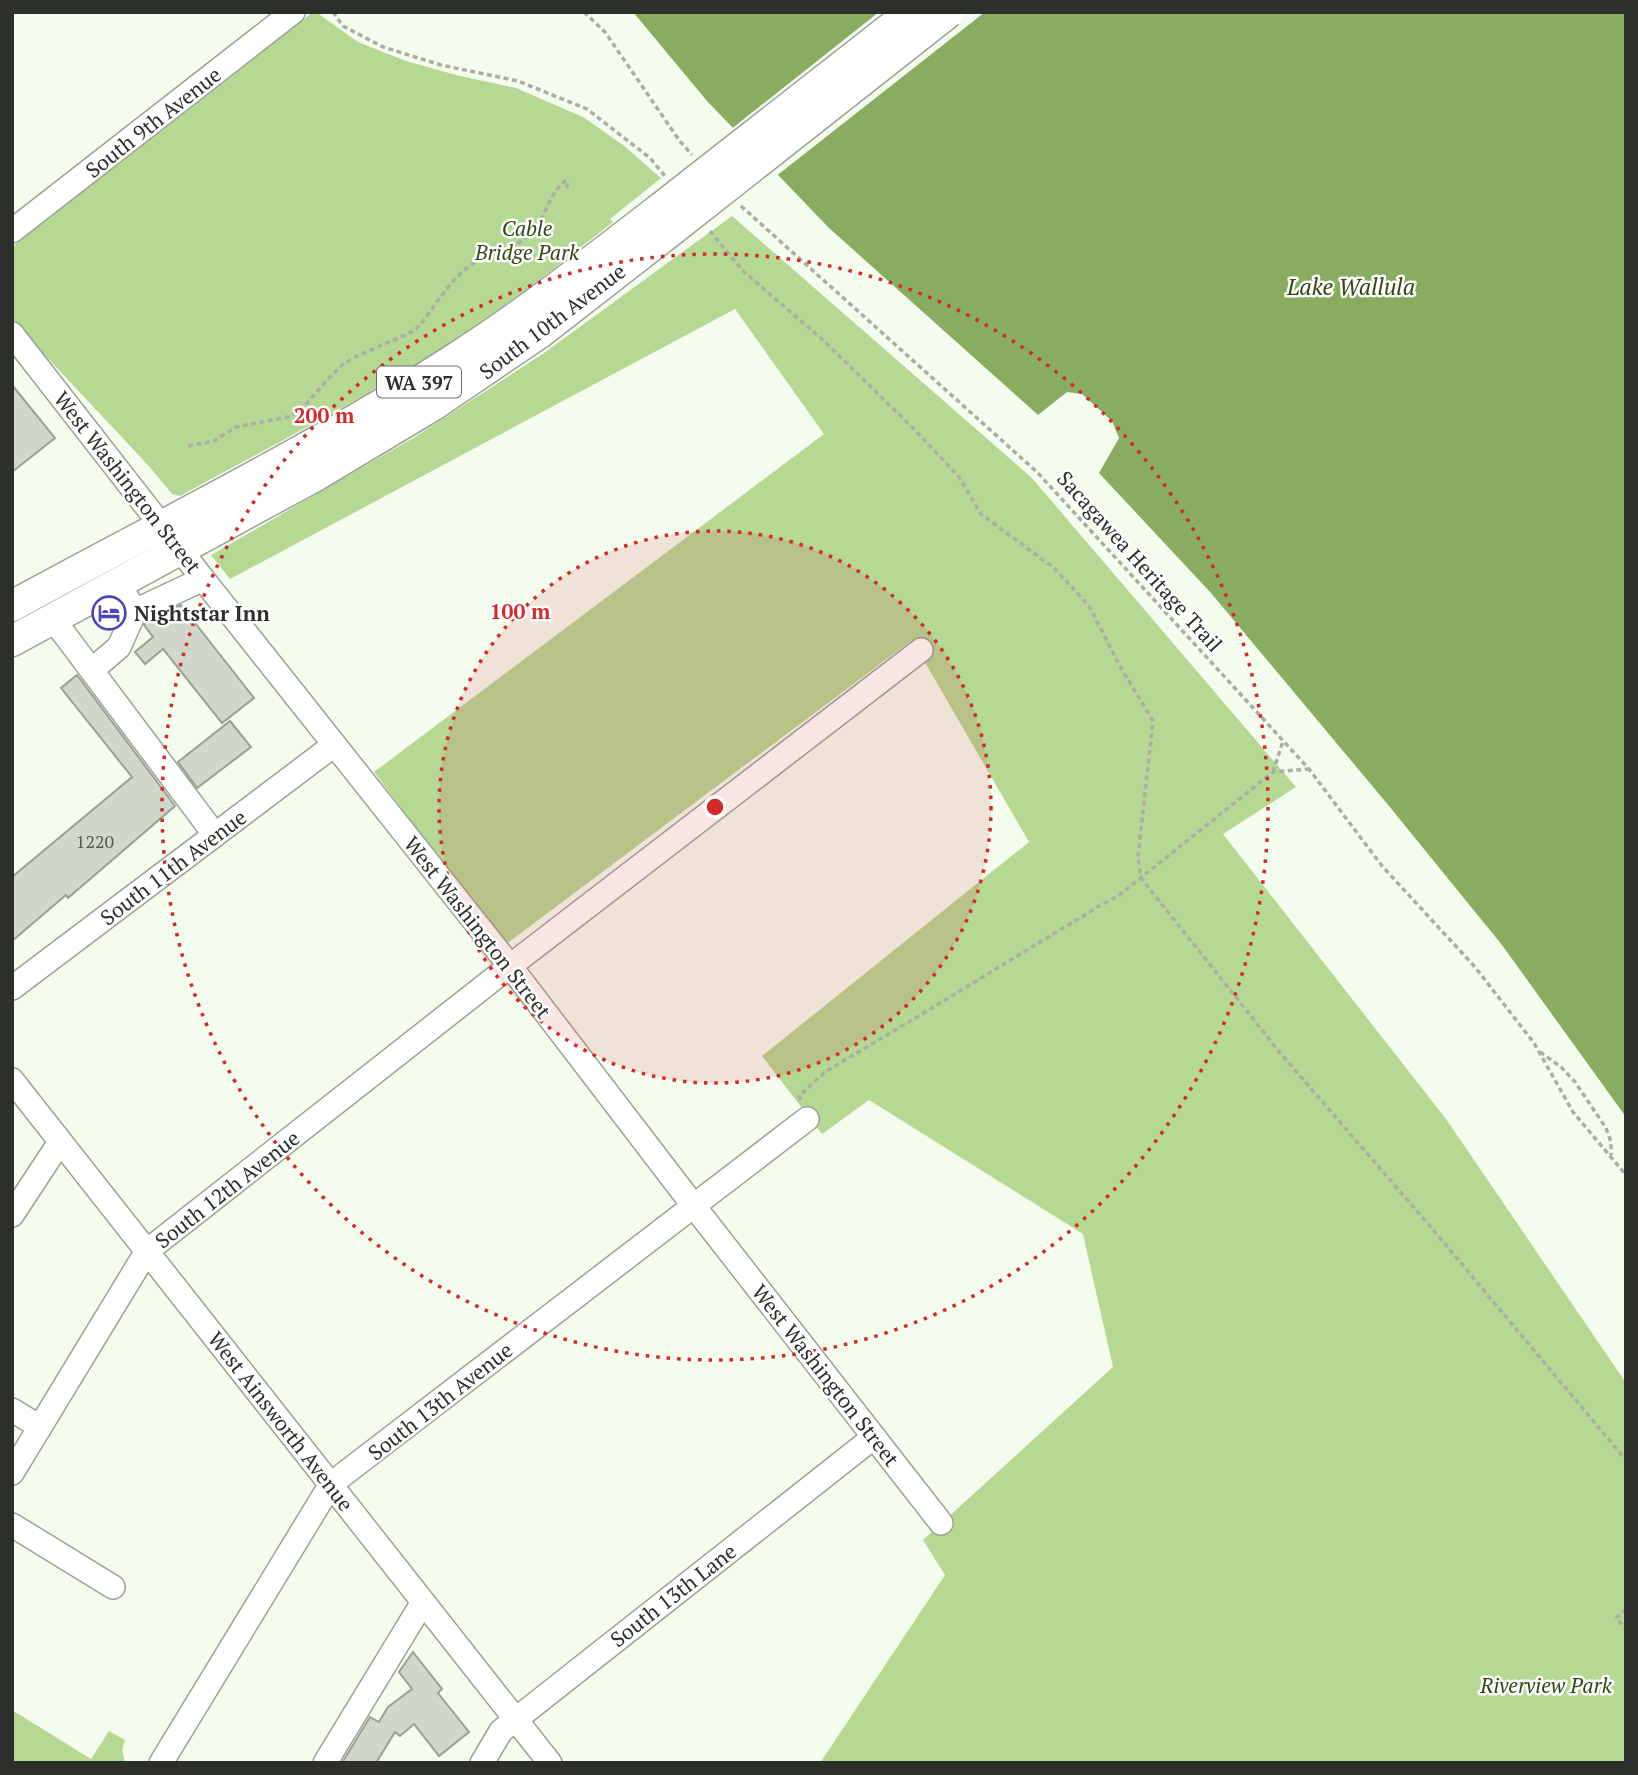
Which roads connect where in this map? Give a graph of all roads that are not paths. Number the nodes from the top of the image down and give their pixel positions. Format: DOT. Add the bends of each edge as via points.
graph roads {
  1 [pos="293,12"];
  2 [pos="911,12"];
  3 [pos="949,12"];
  4 [pos="665,220"];
  5 [pos="12,231"];
  6 [pos="12,334"];
  7 [pos="162,526"];
  8 [pos="181,550"];
  9 [pos="203,579"];
  10 [pos="118,584"];
  11 [pos="12,606"];
  12 [pos="135,611"];
  13 [pos="53,619"];
  14 [pos="12,641"];
  15 [pos="921,650"];
  16 [pos="92,670"];
  17 [pos="334,745"];
  18 [pos="215,835"];
  19 [pos="510,966"];
  20 [pos="12,988"];
  21 [pos="12,1080"];
  22 [pos="807,1119"];
  23 [pos="60,1142"];
  24 [pos="693,1205"];
  25 [pos="12,1215"];
  26 [pos="147,1251"];
  27 [pos="12,1410"];
  28 [pos="40,1427"];
  29 [pos="874,1437"];
  30 [pos="12,1472"];
  31 [pos="331,1484"];
  32 [pos="942,1523"];
  33 [pos="12,1525"];
  34 [pos="113,1587"];
  35 [pos="423,1602"];
  36 [pos="516,1719"];
  37 [pos="161,1763"];
  38 [pos="325,1763"];
  39 [pos="482,1763"];
  40 [pos="550,1763"];
  1 -- 5 [label="street, South 9th Avenue"];
  2 -- 4 [label="main road, South 10th Avenue / WA 397, bridge"];
  3 -- 4 [label="main road, South 10th Avenue / WA 397, bridge"];
  4 -- 7 [label="main road, South 10th Avenue / WA 397" via="450,362"];
  4 -- 8 [label="main road, South 10th Avenue / WA 397" via="550,325 460,389"];
  6 -- 7 [label="street, West Washington Street"];
  7 -- 8 [label="street, West Washington Street"];
  7 -- 11 [label="main road, South 10th Avenue / WA 397"];
  8 -- 9 [label="street, West Washington Street"];
  8 -- 10 [label="main road, South 10th Avenue / WA 397"];
  9 -- 12 [label="street"];
  9 -- 17 [label="street, West Washington Street"];
  10 -- 12 [label="street"];
  10 -- 13 [label="main road, South 10th Avenue / WA 397"];
  12 -- 16 [label="street" via="119,647"];
  13 -- 14 [label="main road, South 10th Avenue / WA 397"];
  13 -- 16 [label="street"];
  15 -- 19 [label="street, South 12th Avenue"];
  16 -- 18 [label="street"];
  17 -- 18 [label="street, South 11th Avenue"];
  17 -- 19 [label="street, West Washington Street"];
  18 -- 20 [label="street, South 11th Avenue"];
  19 -- 24 [label="street, West Washington Street"];
  19 -- 26 [label="street, South 12th Avenue"];
  21 -- 23 [label="street, West Ainsworth Avenue"];
  22 -- 24 [label="street, South 13th Avenue"];
  23 -- 25 [label="street"];
  23 -- 26 [label="street, West Ainsworth Avenue"];
  24 -- 29 [label="street, West Washington Street"];
  24 -- 31 [label="street, South 13th Avenue"];
  26 -- 28 [label="street, South 12th Avenue"];
  26 -- 31 [label="street, West Ainsworth Avenue"];
  27 -- 28 [label="street"];
  28 -- 30 [label="street, South 12th Avenue"];
  29 -- 32 [label="street, West Washington Street"];
  29 -- 36 [label="street, South 13th Lane"];
  31 -- 35 [label="street, West Ainsworth Avenue"];
  31 -- 37 [label="street, South 13th Avenue"];
  33 -- 34 [label="street"];
  35 -- 36 [label="street, West Ainsworth Avenue"];
  35 -- 38 [label="street"];
  36 -- 39 [label="street, South 13th Lane" via="501,1731"];
  36 -- 40 [label="street, West Ainsworth Avenue"];
}
